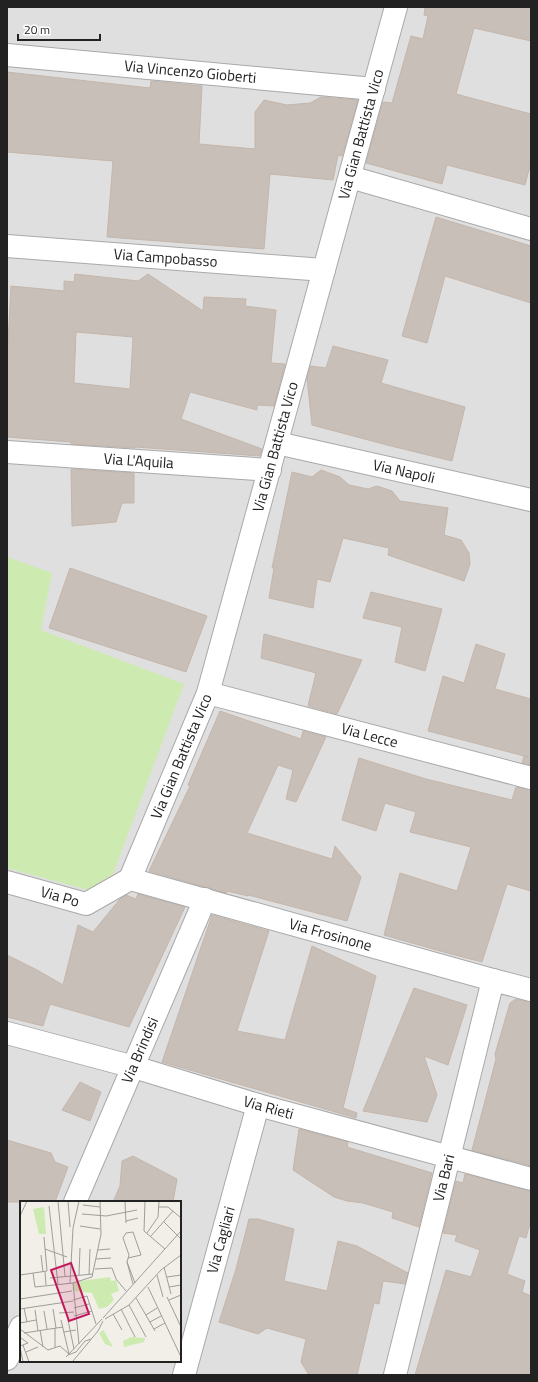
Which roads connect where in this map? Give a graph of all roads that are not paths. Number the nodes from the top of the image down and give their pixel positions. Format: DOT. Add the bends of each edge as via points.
graph roads {
  1 [pos="396,7"];
  2 [pos="7,55"];
  3 [pos="374,89"];
  4 [pos="350,178"];
  5 [pos="531,229"];
  6 [pos="7,246"];
  7 [pos="324,270"];
  8 [pos="277,443"];
  9 [pos="7,452"];
  10 [pos="270,470"];
  11 [pos="531,500"];
  12 [pos="208,693"];
  13 [pos="531,778"];
  14 [pos="130,878"];
  15 [pos="7,882"];
  16 [pos="205,899"];
  17 [pos="493,980"];
  18 [pos="531,990"];
  19 [pos="7,1033"];
  20 [pos="134,1067"];
  21 [pos="258,1105"];
  22 [pos="450,1158"];
  23 [pos="531,1179"];
  24 [pos="75,1201"];
  25 [pos="20,1329"];
  26 [pos="7,1359"];
  27 [pos="184,1375"];
  28 [pos="395,1375"];
  1 -- 3 [label="street, Via Gian Battista Vico"];
  2 -- 3 [label="street, Via Vincenzo Gioberti"];
  3 -- 4 [label="street, Via Gian Battista Vico"];
  4 -- 5 [label="street"];
  4 -- 7 [label="street, Via Gian Battista Vico"];
  6 -- 7 [label="street, Via Campobasso"];
  7 -- 8 [label="street, Via Gian Battista Vico"];
  8 -- 10 [label="street, Via Gian Battista Vico"];
  8 -- 11 [label="street, Via Napoli"];
  9 -- 10 [label="street, Via L'Aquila"];
  10 -- 12 [label="street, Via Gian Battista Vico"];
  12 -- 13 [label="street, Via Lecce"];
  12 -- 14 [label="street, Via Gian Battista Vico"];
  14 -- 15 [label="street, Via Po" via="86,904"];
  14 -- 16 [label="street, Via Frosinone"];
  16 -- 17 [label="street, Via Frosinone"];
  16 -- 20 [label="street, Via Brindisi"];
  17 -- 18 [label="street, Via Frosinone"];
  17 -- 22 [label="street, Via Bari"];
  19 -- 20 [label="street, Via Rieti"];
  20 -- 21 [label="street, Via Rieti"];
  20 -- 24 [label="street, Via Brindisi"];
  21 -- 22 [label="street, Via Rieti"];
  21 -- 27 [label="street, Via Cagliari"];
  22 -- 23 [label="street, Via Rieti"];
  22 -- 28 [label="street, Via Bari"];
  25 -- 26 [label="street"];
}
